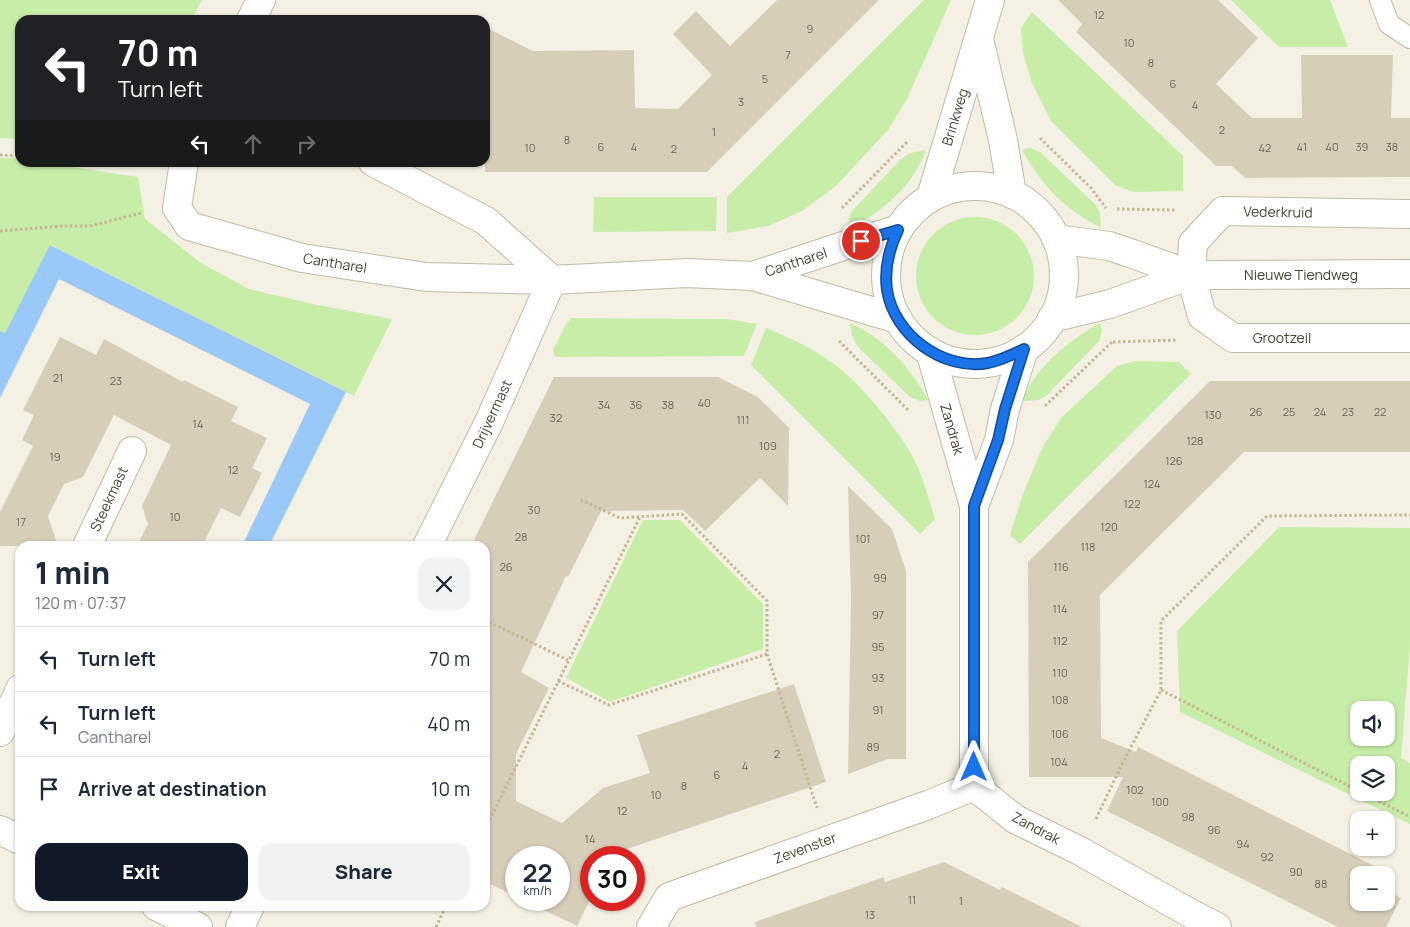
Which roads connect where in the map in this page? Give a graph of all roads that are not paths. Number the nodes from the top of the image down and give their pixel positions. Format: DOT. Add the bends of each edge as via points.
graph roads {
  1 [pos="261,0"];
  2 [pos="990,0"];
  3 [pos="1380,0"];
  4 [pos="254,15"];
  5 [pos="979,38"];
  6 [pos="1410,38"];
  7 [pos="183,167"];
  8 [pos="383,167"];
  9 [pos="1012,194"];
  10 [pos="930,197"];
  11 [pos="1410,214"];
  12 [pos="898,230"];
  13 [pos="1056,238"];
  14 [pos="1410,274"];
  15 [pos="1191,275"];
  16 [pos="753,276"];
  17 [pos="552,280"];
  18 [pos="1052,318"];
  19 [pos="898,319"];
  20 [pos="1410,338"];
  21 [pos="1024,349"];
  22 [pos="930,351"];
  23 [pos="132,451"];
  24 [pos="974,506"];
  25 [pos="89,541"];
  26 [pos="430,541"];
  27 [pos="15,700"];
  28 [pos="0,732"];
  29 [pos="974,786"];
  30 [pos="0,830"];
  31 [pos="15,838"];
  32 [pos="166,911"];
  33 [pos="248,911"];
  34 [pos="1186,920"];
  35 [pos="198,927"];
  36 [pos="240,927"];
  37 [pos="651,927"];
  38 [pos="1217,927"];
  1 -- 4 [label="street"];
  2 -- 5 [label="street, Brinkweg"];
  3 -- 6 [label="lane" via="1390,24"];
  5 -- 9 [label="street, Brinkweg"];
  5 -- 10 [label="street, Brinkweg"];
  7 -- 17 [label="street, Cantharel" via="177,208 189,226 302,258 426,277"];
  8 -- 17 [label="street" via="486,221"];
  9 -- 10 [label="street" via="991,187 971,186 950,189"];
  9 -- 13 [label="street" via="1045,220"];
  10 -- 12 [label="street" via="906,217"];
  11 -- 15 [label="street, Vederkruid" via="1223,211 1193,244"];
  12 -- 16 [label="street, Cantharel"];
  12 -- 19 [label="street" via="891,244 886,274 887,290"];
  13 -- 15 [label="street, Nieuwe Tiendweg" via="1109,246"];
  13 -- 18 [label="street" via="1064,279"];
  14 -- 15 [label="street, Nieuwe Tiendweg"];
  15 -- 18 [label="street, Nieuwe Tiendweg" via="1110,304"];
  15 -- 20 [label="street, Grootzeil" via="1202,316 1233,338"];
  16 -- 17 [label="street, Cantharel" via="687,273"];
  16 -- 19 [label="street, Cantharel"];
  17 -- 26 [label="street, Drijvermast" via="489,422"];
  18 -- 21 [label="street"];
  19 -- 22 [label="street" via="917,342"];
  21 -- 22 [label="street" via="987,363 948,359"];
  21 -- 24 [label="street, Zandrak" via="998,440"];
  22 -- 24 [label="street, Zandrak"];
  23 -- 25 [label="street, Steekmast"];
  24 -- 29 [label="street, Zandrak"];
  27 -- 28 [label="street"];
  29 -- 34 [label="street, Zandrak" via="1015,819 1080,851"];
  29 -- 37 [label="street, Zevenster" via="669,897"];
  30 -- 31 [label="street"];
  32 -- 35 [label="street"];
  33 -- 36 [label="street"];
  34 -- 38 [label="street, Zandrak"];
}
